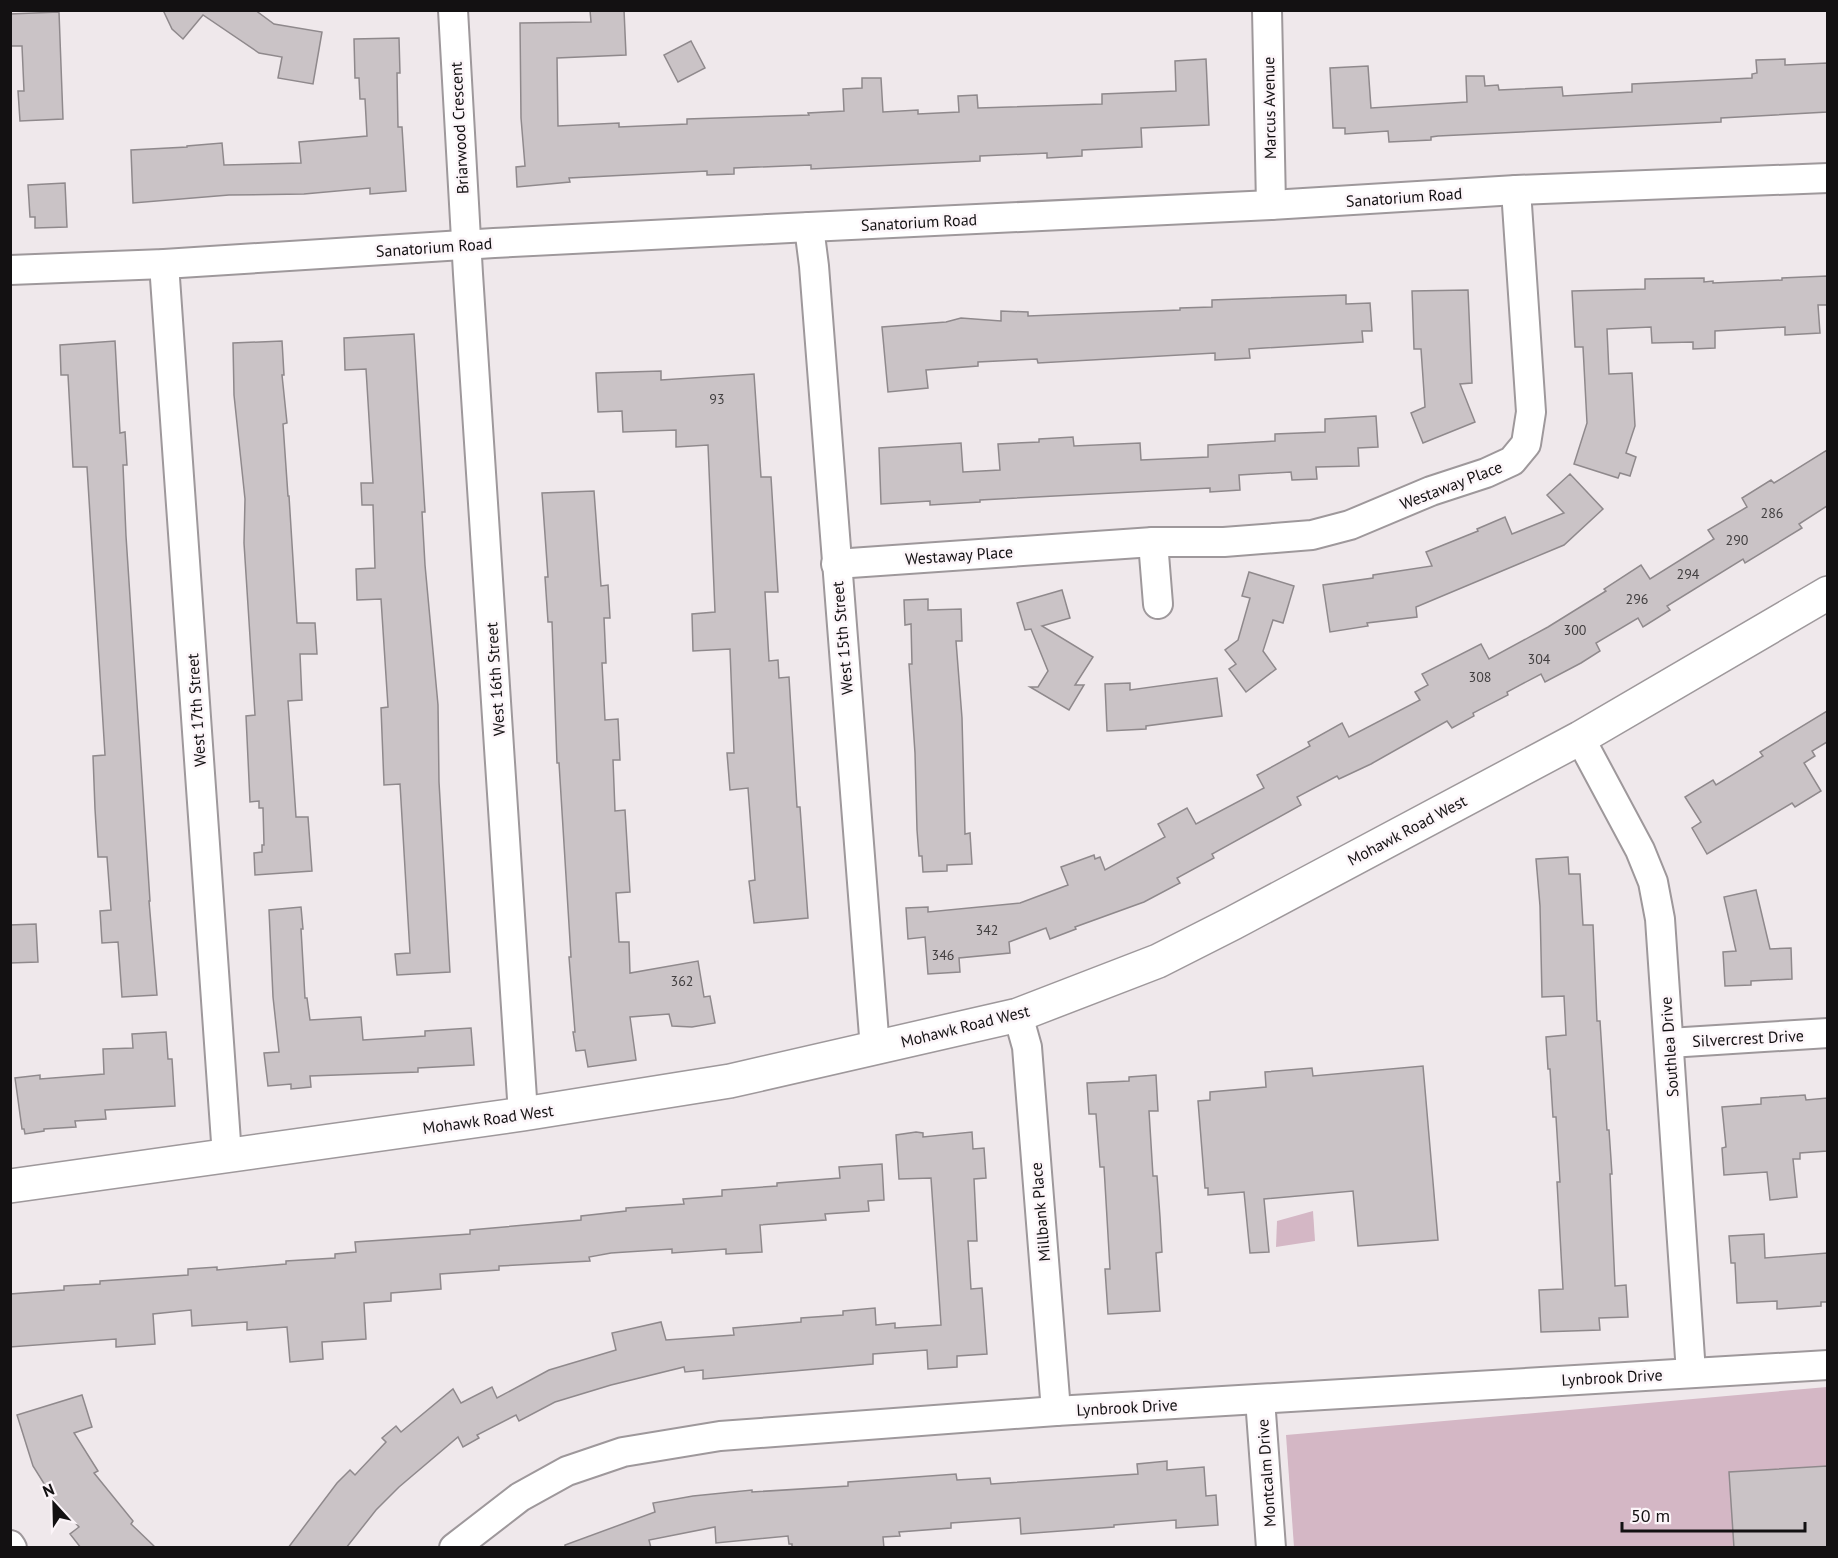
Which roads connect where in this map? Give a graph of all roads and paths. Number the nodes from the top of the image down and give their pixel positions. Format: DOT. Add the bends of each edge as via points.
graph roads {
  1 [pos="453,10"];
  2 [pos="1267,10"];
  3 [pos="1827,178"];
  4 [pos="1516,190"];
  5 [pos="1272,206"];
  6 [pos="809,227"];
  7 [pos="466,245"];
  8 [pos="164,264"];
  9 [pos="10,270"];
  10 [pos="1153,542"];
  11 [pos="836,564"];
  12 [pos="1827,592"];
  13 [pos="1158,604"];
  14 [pos="1581,738"];
  15 [pos="1018,1015"];
  16 [pos="1827,1033"];
  17 [pos="1669,1043"];
  18 [pos="875,1049"];
  19 [pos="523,1114"];
  20 [pos="227,1156"];
  21 [pos="10,1186"];
  22 [pos="1827,1365"];
  23 [pos="1691,1373"];
  24 [pos="1260,1399"];
  25 [pos="1056,1411"];
  26 [pos="454,1548"];
  27 [pos="1271,1548"];
  1 -- 7 [label="street, Briarwood Crescent"];
  2 -- 5 [label="street, Marcus Avenue"];
  3 -- 4 [label="street, Sanatorium Road"];
  4 -- 5 [label="street, Sanatorium Road"];
  4 -- 10 [label="street, Westaway Place" via="1531,412 1526,444 1512,461 1350,525 1312,535 1224,542"];
  5 -- 6 [label="street, Sanatorium Road"];
  6 -- 7 [label="street, Sanatorium Road"];
  6 -- 11 [label="street, West 15th Street"];
  7 -- 8 [label="street, Sanatorium Road"];
  7 -- 19 [label="street, West 16th Street"];
  8 -- 9 [label="street, Sanatorium Road"];
  8 -- 20 [label="street, West 17th Street"];
  10 -- 11 [label="street, Westaway Place"];
  10 -- 13 [label="street"];
  11 -- 18 [label="street, West 15th Street"];
  12 -- 14 [label="main road, Mohawk Road West"];
  14 -- 15 [label="main road, Mohawk Road West" via="1158,961"];
  14 -- 17 [label="street, Southlea Drive" via="1641,850 1653,882 1660,919"];
  15 -- 18 [label="main road, Mohawk Road West"];
  15 -- 25 [label="street, Millbank Place" via="1026,1047"];
  16 -- 17 [label="street, Silvercrest Drive"];
  17 -- 23 [label="street, Southlea Drive"];
  18 -- 19 [label="main road, Mohawk Road West" via="730,1081"];
  19 -- 20 [label="main road, Mohawk Road West"];
  20 -- 21 [label="main road, Mohawk Road West"];
  22 -- 23 [label="street, Lynbrook Drive"];
  23 -- 24 [label="street, Lynbrook Drive"];
  24 -- 25 [label="street, Lynbrook Drive"];
  24 -- 27 [label="street, Montcalm Drive"];
  25 -- 26 [label="street, Lynbrook Drive" via="720,1436 623,1452 567,1471 520,1497"];
}
